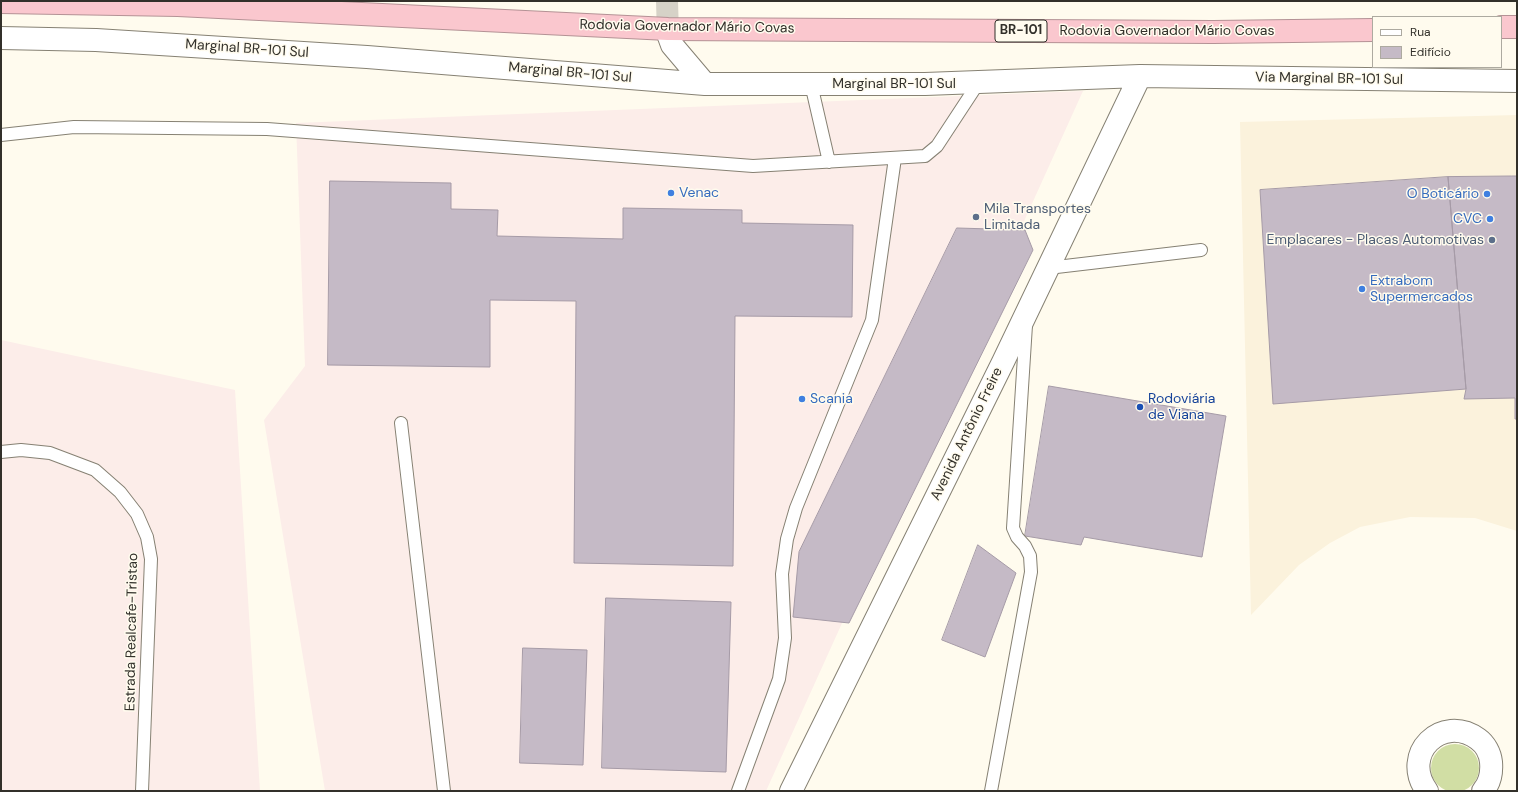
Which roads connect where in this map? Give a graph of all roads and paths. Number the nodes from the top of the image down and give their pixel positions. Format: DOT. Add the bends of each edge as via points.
graph roads {
  1 [pos="1,2"];
  2 [pos="1502,27"];
  3 [pos="1517,27"];
  4 [pos="1372,30"];
  5 [pos="668,34"];
  6 [pos="1,38"];
  7 [pos="1140,76"];
  8 [pos="979,82"];
  9 [pos="1517,82"];
  10 [pos="705,84"];
  11 [pos="811,84"];
  12 [pos="1,135"];
  13 [pos="895,158"];
  14 [pos="829,162"];
  15 [pos="1201,250"];
  16 [pos="1048,268"];
  17 [pos="1027,310"];
  18 [pos="401,424"];
  19 [pos="1,452"];
  20 [pos="142,791"];
  21 [pos="444,791"];
  22 [pos="738,791"];
  23 [pos="791,791"];
  24 [pos="991,791"];
  25 [pos="1426,791"];
  26 [pos="1484,791"];
  1 -- 4 [label="highway, Rodovia Governador Mário Covas / BR-101" via="178,5 668,29 1212,32"];
  2 -- 3 [label="highway"];
  5 -- 10 [label="street" via="672,45"];
  6 -- 10 [label="street, Marginal BR-101 Sul" via="104,40"];
  7 -- 8 [label="street, Marginal BR-101 Sul"];
  7 -- 9 [label="street, Via Marginal BR-101 Sul"];
  7 -- 16 [label="street, Avenida Antônio Freire"];
  8 -- 11 [label="street, Marginal BR-101 Sul"];
  8 -- 13 [label="lane" via="937,146 925,156"];
  10 -- 11 [label="street, Marginal BR-101 Sul"];
  11 -- 14 [label="lane"];
  12 -- 14 [label="lane" via="74,127 267,129 753,166"];
  13 -- 14 [label="lane"];
  13 -- 22 [label="lane" via="872,320 796,508 787,539 782,574 785,638 779,679"];
  15 -- 16 [label="lane"];
  16 -- 17 [label="street, Avenida Antônio Freire"];
  17 -- 23 [label="street, Avenida Antônio Freire"];
  17 -- 24 [label="lane" via="1013,528 1030,556 1031,572"];
  18 -- 21 [label="lane"];
  19 -- 20 [label="lane, Estrada Realcafe-Tristao" via="21,450 50,453 95,470 120,492 137,514 151,559"];
  25 -- 26 [label="street" via="1418,772 1421,752 1434,737 1453,731 1472,735 1487,749 1492,768"];
}
